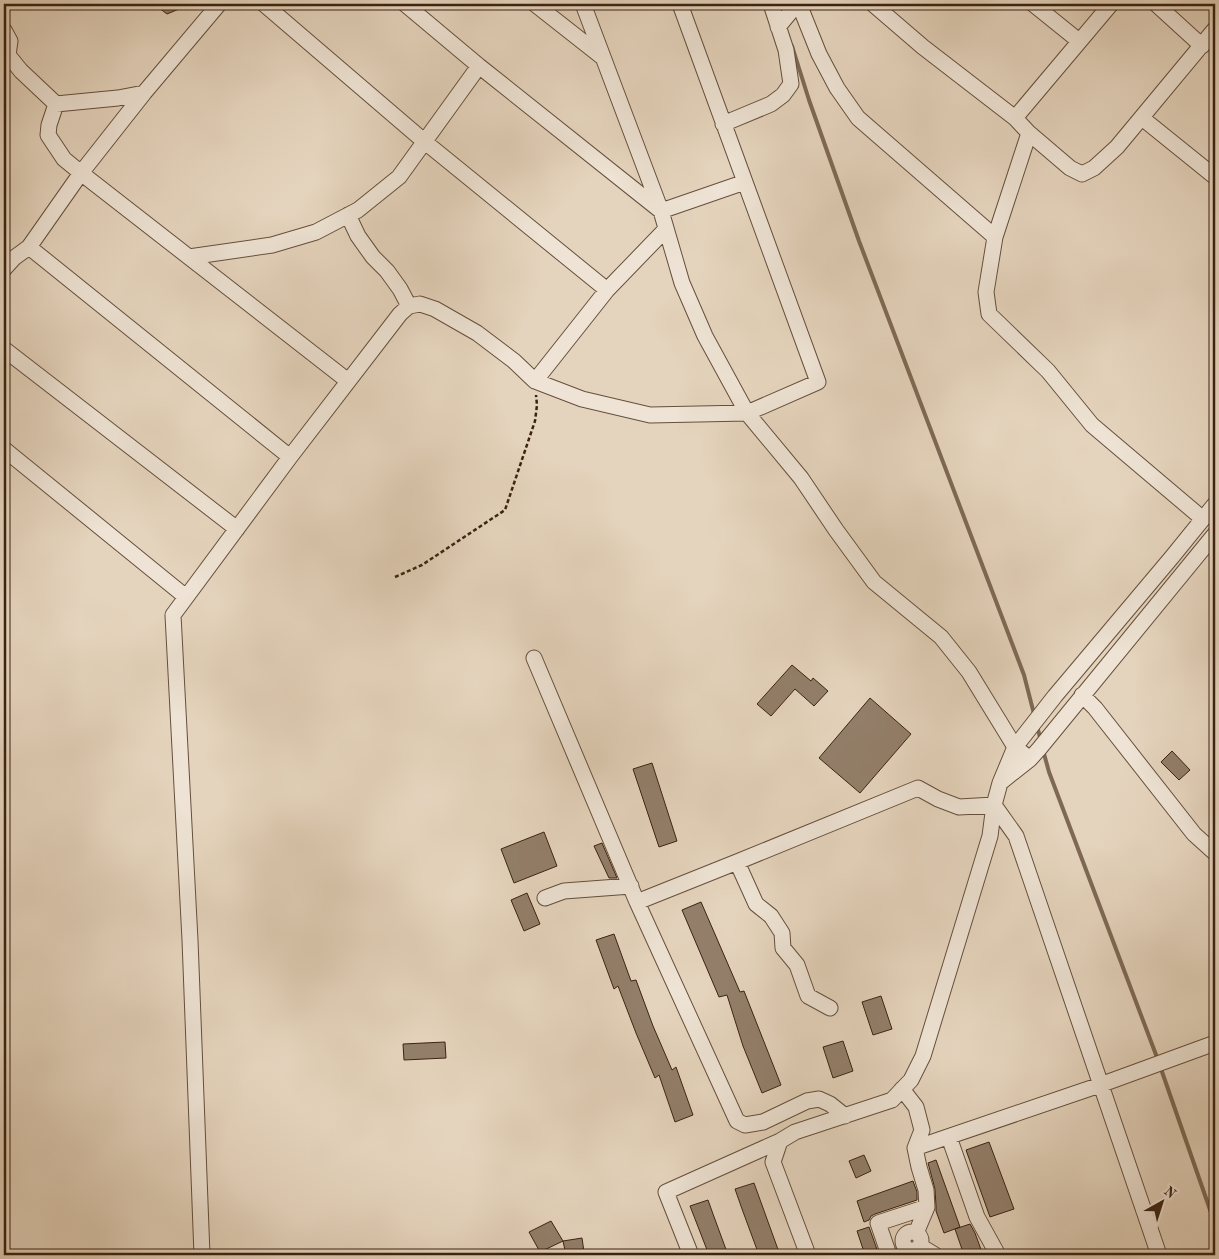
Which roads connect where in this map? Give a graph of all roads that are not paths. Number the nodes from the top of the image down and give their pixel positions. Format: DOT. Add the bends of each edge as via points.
graph roads {
  1 [pos="219,4"];
  2 [pos="264,4"];
  3 [pos="405,4"];
  4 [pos="535,4"];
  5 [pos="583,4"];
  6 [pos="680,4"];
  7 [pos="771,4"];
  8 [pos="798,4"];
  9 [pos="873,4"];
  10 [pos="1033,4"];
  11 [pos="1111,4"];
  12 [pos="1156,4"];
  13 [pos="779,26"];
  14 [pos="1215,29"];
  15 [pos="4,30"];
  16 [pos="1079,42"];
  17 [pos="1202,46"];
  18 [pos="602,56"];
  19 [pos="479,66"];
  20 [pos="144,93"];
  21 [pos="56,104"];
  22 [pos="1014,118"];
  23 [pos="1142,118"];
  24 [pos="723,124"];
  25 [pos="1029,133"];
  26 [pos="424,142"];
  27 [pos="81,173"];
  28 [pos="1215,177"];
  29 [pos="745,182"];
  30 [pos="661,211"];
  31 [pos="348,215"];
  32 [pos="666,229"];
  33 [pos="995,237"];
  34 [pos="30,247"];
  35 [pos="189,257"];
  36 [pos="4,269"];
  37 [pos="607,290"];
  38 [pos="409,306"];
  39 [pos="4,349"];
  40 [pos="348,381"];
  41 [pos="535,381"];
  42 [pos="747,413"];
  43 [pos="4,449"];
  44 [pos="290,457"];
  45 [pos="1215,504"];
  46 [pos="1203,519"];
  47 [pos="237,529"];
  48 [pos="1215,534"];
  49 [pos="186,597"];
  50 [pos="534,658"];
  51 [pos="1082,695"];
  52 [pos="1015,747"];
  53 [pos="1034,754"];
  54 [pos="1000,783"];
  55 [pos="994,805"];
  56 [pos="1215,854"];
  57 [pos="737,862"];
  58 [pos="630,886"];
  59 [pos="545,898"];
  60 [pos="637,902"];
  61 [pos="830,1008"];
  62 [pos="1215,1042"];
  63 [pos="1100,1085"];
  64 [pos="902,1089"];
  65 [pos="845,1116"];
  66 [pos="949,1137"];
  67 [pos="780,1141"];
  68 [pos="915,1148"];
  69 [pos="927,1207"];
  70 [pos="911,1246"];
  71 [pos="888,1252"];
  72 [pos="202,1255"];
  73 [pos="691,1255"];
  74 [pos="808,1255"];
  75 [pos="935,1255"];
  76 [pos="998,1255"];
  77 [pos="1159,1255"];
  1 -- 20 [label="street"];
  2 -- 26 [label="street"];
  3 -- 19 [label="street"];
  4 -- 18 [label="street"];
  5 -- 18 [label="street"];
  6 -- 24 [label="street"];
  7 -- 13 [label="street"];
  8 -- 13 [label="street"];
  8 -- 33 [label="street" via="819,54 858,118"];
  9 -- 22 [label="street"];
  10 -- 16 [label="street"];
  11 -- 16 [label="street"];
  12 -- 17 [label="street"];
  13 -- 24 [label="street" via="791,84 771,104"];
  14 -- 17 [label="street"];
  15 -- 21 [label="street" via="10,41 8,56"];
  16 -- 22 [label="street"];
  17 -- 23 [label="street"];
  18 -- 30 [label="street"];
  19 -- 26 [label="street"];
  19 -- 30 [label="street"];
  20 -- 21 [label="street"];
  20 -- 27 [label="street"];
  21 -- 27 [label="street" via="48,135 64,159"];
  22 -- 25 [label="street"];
  23 -- 25 [label="street" via="1117,147 1094,168 1082,174 1070,168"];
  23 -- 28 [label="street"];
  24 -- 29 [label="street"];
  25 -- 33 [label="street"];
  26 -- 31 [label="street" via="399,177"];
  26 -- 37 [label="street"];
  27 -- 34 [label="street"];
  27 -- 35 [label="street"];
  29 -- 30 [label="street"];
  29 -- 42 [label="street" via="818,382"];
  30 -- 32 [label="street"];
  31 -- 35 [label="street" via="316,232 272,245"];
  31 -- 38 [label="street" via="372,257 387,271"];
  32 -- 37 [label="street"];
  32 -- 42 [label="street" via="682,282 705,336"];
  33 -- 46 [label="street" via="986,292 989,314 1048,371 1092,426"];
  34 -- 36 [label="street"];
  34 -- 44 [label="street"];
  35 -- 40 [label="street"];
  37 -- 41 [label="street"];
  38 -- 40 [label="street"];
  38 -- 41 [label="street" via="420,304 435,308 477,333"];
  39 -- 47 [label="street"];
  40 -- 44 [label="street"];
  41 -- 42 [label="street" via="582,399 650,415"];
  42 -- 52 [label="street" via="801,478 874,582 941,637 953,651"];
  43 -- 49 [label="street"];
  44 -- 47 [label="street"];
  45 -- 46 [label="street"];
  46 -- 52 [label="street"];
  47 -- 49 [label="street"];
  48 -- 51 [label="street"];
  49 -- 72 [label="street" via="173,615"];
  50 -- 58 [label="street"];
  51 -- 53 [label="street"];
  51 -- 56 [label="street" via="1194,834"];
  52 -- 53 [label="street"];
  52 -- 54 [label="street"];
  53 -- 54 [label="street"];
  54 -- 55 [label="street"];
  55 -- 57 [label="street" via="958,807 918,788"];
  55 -- 63 [label="street" via="1016,836"];
  55 -- 64 [label="street" via="990,836 923,1056 911,1080"];
  57 -- 60 [label="street"];
  57 -- 61 [label="street" via="756,904 771,916 782,933 783,948 797,965 808,996"];
  58 -- 59 [label="street" via="564,891"];
  58 -- 60 [label="street"];
  60 -- 65 [label="street" via="737,1121 745,1125 763,1122 807,1101 819,1099"];
  62 -- 63 [label="street"];
  63 -- 66 [label="street"];
  63 -- 77 [label="street"];
  64 -- 65 [label="street" via="892,1100"];
  64 -- 68 [label="street" via="916,1107 922,1130"];
  65 -- 67 [label="street" via="794,1132"];
  66 -- 68 [label="street"];
  66 -- 76 [label="street" via="976,1218"];
  67 -- 73 [label="street" via="666,1192"];
  67 -- 74 [label="street" via="773,1162"];
  68 -- 69 [label="street"];
  69 -- 70 [label="street"];
  69 -- 71 [label="street" via="878,1223"];
  70 -- 71 [label="street"];
  70 -- 75 [label="street"];
}
